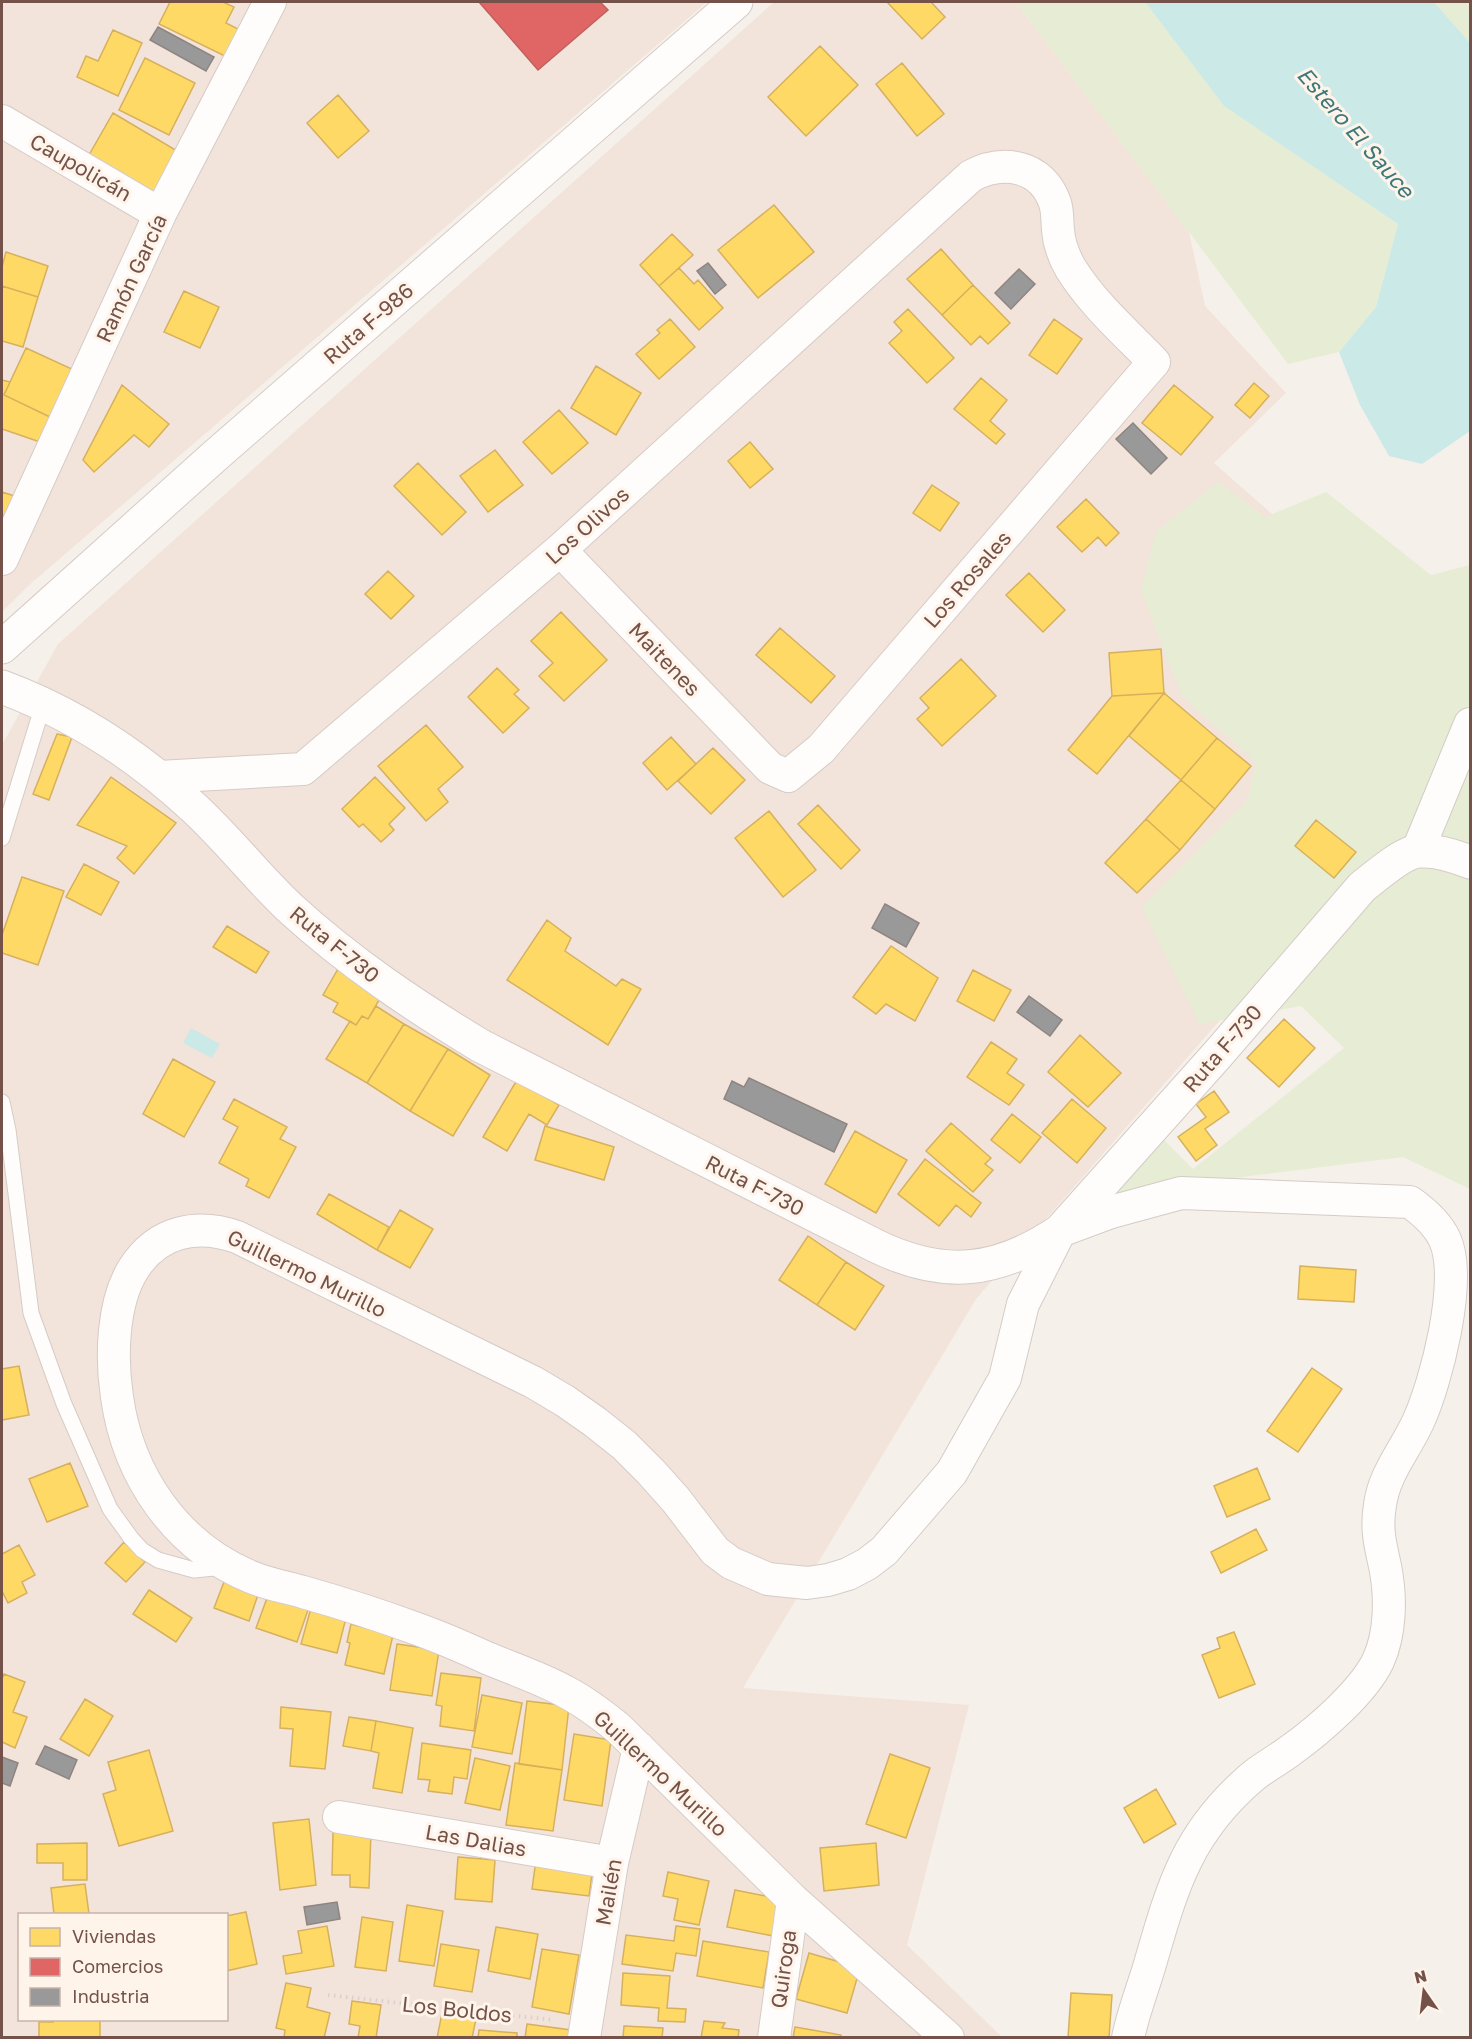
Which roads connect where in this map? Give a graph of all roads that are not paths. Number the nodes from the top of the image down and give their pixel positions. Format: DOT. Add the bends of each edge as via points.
graph roads {
  1 [pos="270,2"];
  2 [pos="736,2"];
  3 [pos="2,122"];
  4 [pos="160,213"];
  5 [pos="1154,362"];
  6 [pos="560,550"];
  7 [pos="2,559"];
  8 [pos="2,647"];
  9 [pos="2,687"];
  10 [pos="43,705"];
  11 [pos="1470,724"];
  12 [pos="770,768"];
  13 [pos="159,777"];
  14 [pos="2,838"];
  15 [pos="1418,850"];
  16 [pos="1470,862"];
  17 [pos="2,1102"];
  18 [pos="1060,1231"];
  19 [pos="228,1567"];
  20 [pos="639,1748"];
  21 [pos="339,1817"];
  22 [pos="612,1863"];
  23 [pos="793,1900"];
  24 [pos="585,2030"];
  25 [pos="774,2037"];
  26 [pos="948,2037"];
  27 [pos="1128,2037"];
  1 -- 4 [label="street, Ramón García"];
  2 -- 8 [label="street, Ruta F-986"];
  3 -- 4 [label="street, Caupolicán"];
  4 -- 7 [label="street, Ramón García"];
  5 -- 6 [label="street, Los Olivos" via="1093,299 1069,266 1059,242 1056,205 1044,184 1022,169 996,166 971,176"];
  5 -- 12 [label="street, Los Rosales" via="821,749 788,776"];
  6 -- 12 [label="street, Maitenes"];
  6 -- 13 [label="street, Los Olivos" via="303,769"];
  9 -- 10 [label="street, Ruta F-730"];
  10 -- 13 [label="street, Ruta F-730" via="93,732"];
  10 -- 14 [label="lane"];
  11 -- 15 [label="street"];
  13 -- 18 [label="street, Ruta F-730" via="319,933 422,1011 481,1046 876,1246 919,1263 964,1268 1013,1258"];
  15 -- 16 [label="street"];
  15 -- 18 [label="street, Ruta F-730" via="1387,866 1362,887"];
  17 -- 19 [label="lane" via="9,1130 31,1313 105,1501 131,1538 158,1560 194,1570"];
  18 -- 19 [label="street, Guillermo Murillo" via="1023,1304 1005,1378 952,1472 884,1551 848,1574 807,1583 768,1579 731,1563 715,1551 624,1445 533,1382 237,1237 203,1230 169,1237 142,1256 126,1285 114,1346 119,1411 127,1443 156,1503 187,1538"];
  18 -- 27 [label="street" via="1182,1193 1410,1202 1430,1218 1445,1240 1453,1275 1431,1388 1386,1480 1380,1502 1379,1545 1385,1566 1388,1610 1378,1661 1326,1722 1254,1775 1208,1822 1190,1850 1173,1890"];
  19 -- 20 [label="street, Guillermo Murillo" via="277,1587 421,1630 544,1682 596,1710"];
  20 -- 22 [label="street, Mailén"];
  20 -- 23 [label="street, Guillermo Murillo"];
  21 -- 22 [label="street, Las Dalias"];
  22 -- 24 [label="street, Mailén"];
  23 -- 25 [label="street, Quiroga"];
  23 -- 26 [label="street, Guillermo Murillo"];
}
